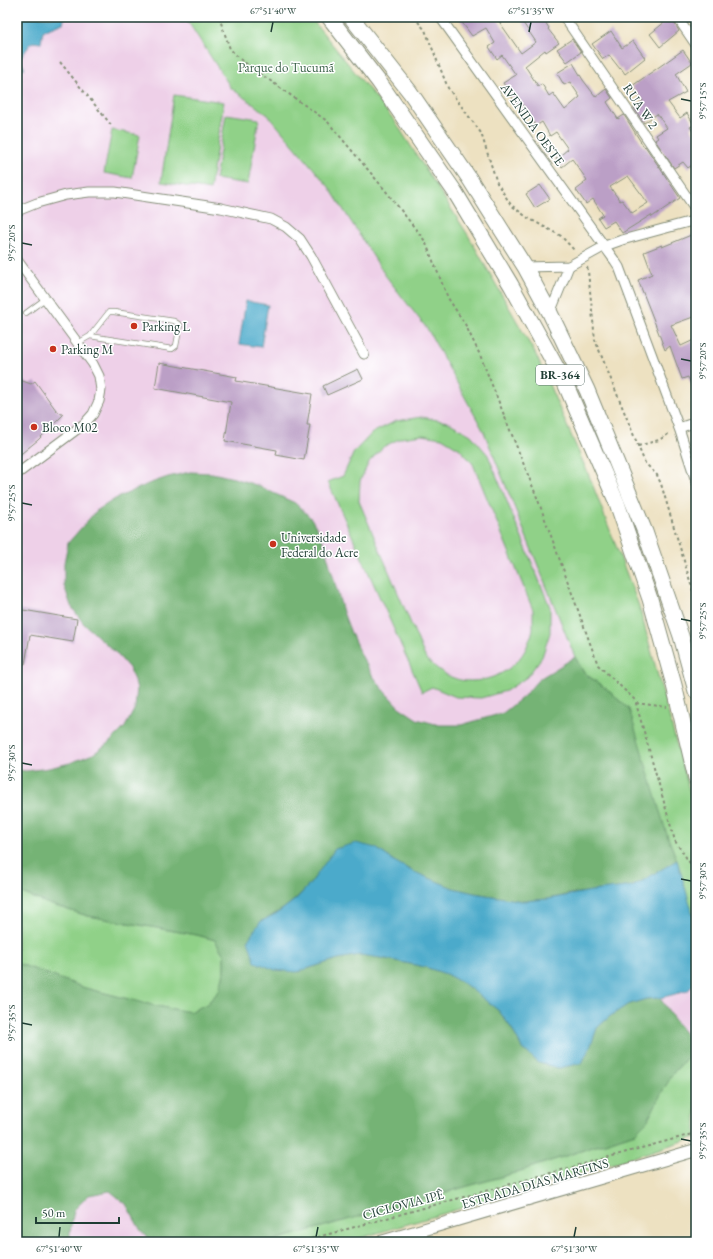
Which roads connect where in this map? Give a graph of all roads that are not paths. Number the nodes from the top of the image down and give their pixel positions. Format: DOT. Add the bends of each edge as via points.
graph roads {
  1 [pos="329,17"];
  2 [pos="351,17"];
  3 [pos="440,17"];
  4 [pos="564,17"];
  5 [pos="677,17"];
  6 [pos="696,45"];
  7 [pos="696,210"];
  8 [pos="17,211"];
  9 [pos="696,220"];
  10 [pos="605,246"];
  11 [pos="17,260"];
  12 [pos="569,266"];
  13 [pos="525,267"];
  14 [pos="45,299"];
  15 [pos="26,313"];
  16 [pos="550,314"];
  17 [pos="90,336"];
  18 [pos="78,343"];
  19 [pos="364,354"];
  20 [pos="696,422"];
  21 [pos="679,428"];
  22 [pos="17,474"];
  23 [pos="696,481"];
  24 [pos="696,691"];
  25 [pos="696,778"];
  26 [pos="696,1150"];
  27 [pos="381,1242"];
  1 -- 25 [label="main road, BR-364" via="380,82 455,192 565,383 617,503 650,599"];
  2 -- 13 [label="main road, BR-364" via="410,92"];
  3 -- 10 [label="street, AVENIDA OESTE"];
  4 -- 7 [label="street, RUA W 2"];
  5 -- 6 [label="street"];
  8 -- 19 [label="street" via="66,195 115,192 221,208 271,220 286,227 300,239 312,256"];
  9 -- 10 [label="street"];
  10 -- 12 [label="street"];
  10 -- 21 [label="street, AVENIDA OESTE" via="619,267"];
  11 -- 14 [label="street"];
  12 -- 13 [label="street"];
  12 -- 16 [label="street"];
  13 -- 16 [label="main road, BR-364"];
  14 -- 15 [label="lane"];
  14 -- 18 [label="street"];
  16 -- 24 [label="main road, BR-364" via="588,390 645,532 681,636"];
  17 -- 17 [label="lane" via="172,349 176,346 180,325 174,320 109,312"];
  17 -- 18 [label="lane"];
  18 -- 22 [label="street" via="99,376 101,390 93,414 84,424"];
  20 -- 21 [label="street"];
  21 -- 23 [label="street, AVENIDA OESTE"];
  26 -- 27 [label="street, ESTRADA DIAS MARTINS"];
}
